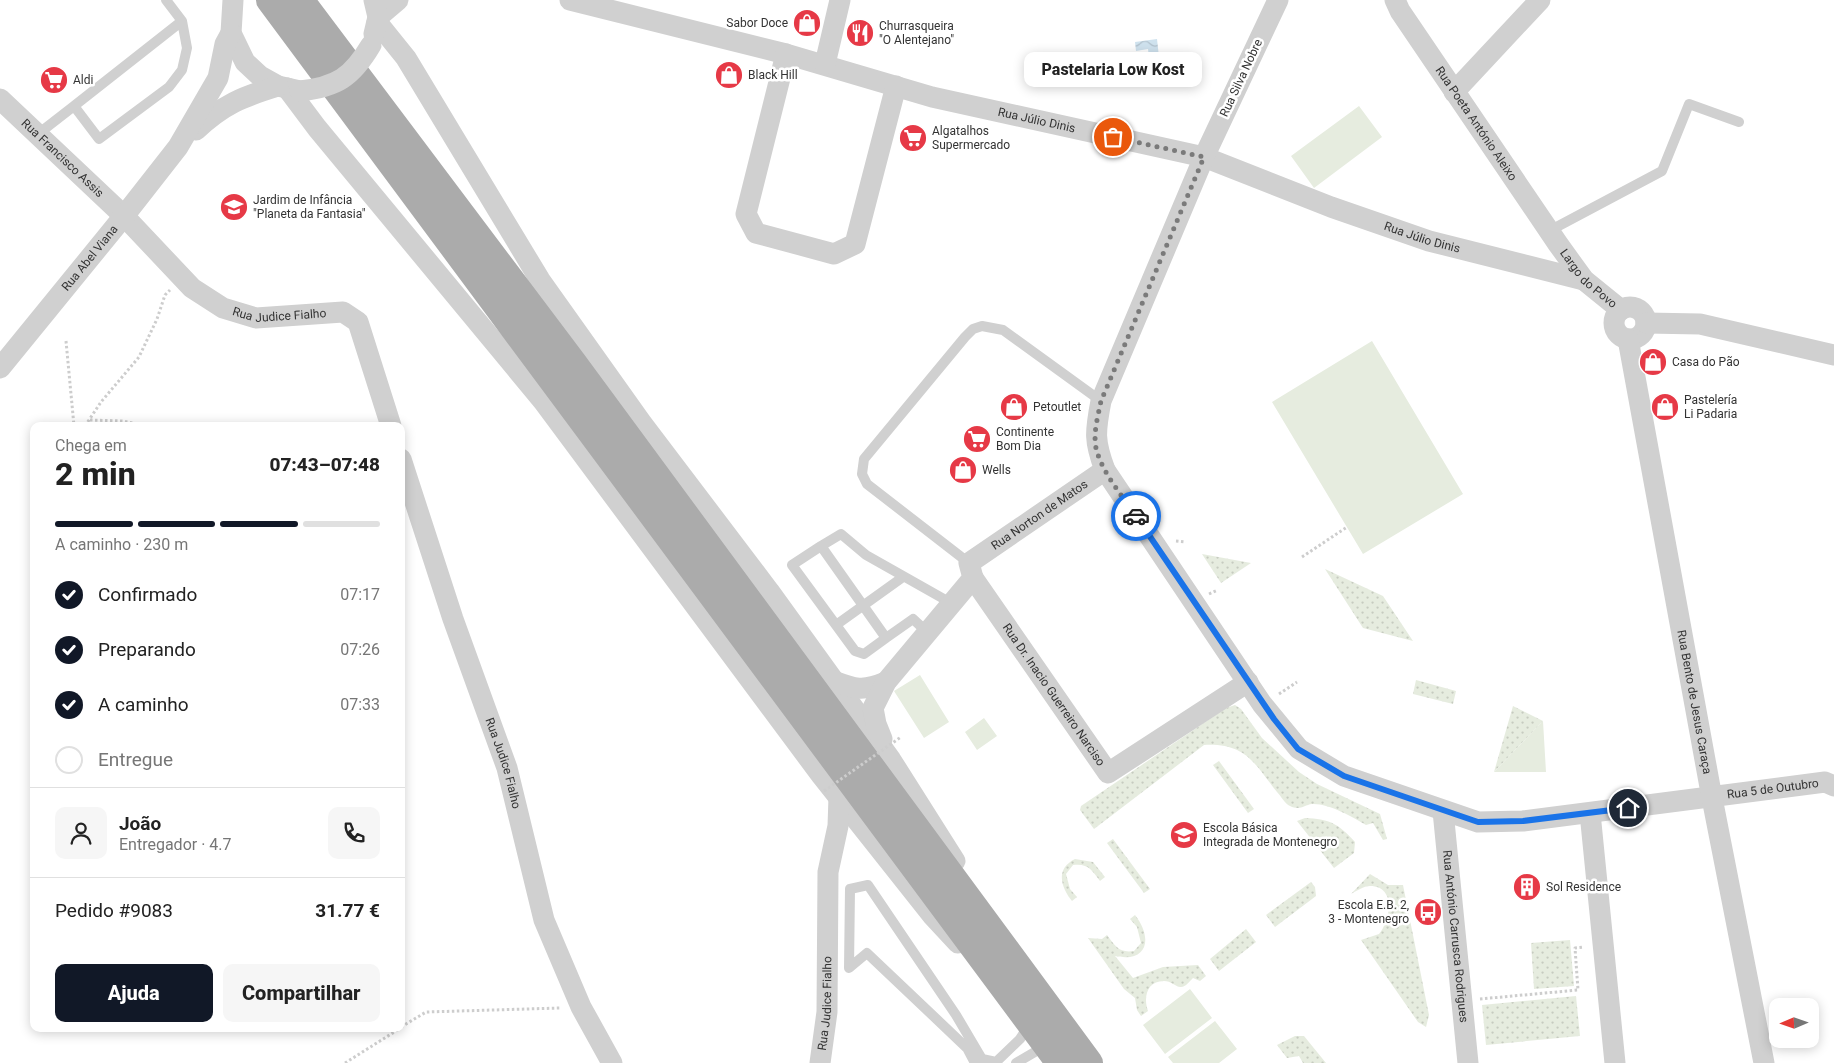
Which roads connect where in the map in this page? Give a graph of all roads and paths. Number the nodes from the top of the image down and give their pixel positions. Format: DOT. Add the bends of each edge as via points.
graph roads {
  1 [pos="166,0"];
  2 [pos="220,0"];
  3 [pos="270,0"];
  4 [pos="300,0"];
  5 [pos="398,0"];
  6 [pos="570,0"];
  7 [pos="840,0"];
  8 [pos="1278,0"];
  9 [pos="1395,0"];
  10 [pos="1540,0"];
  11 [pos="376,13"];
  12 [pos="232,17"];
  13 [pos="182,21"];
  14 [pos="786,54"];
  15 [pos="825,64"];
  16 [pos="896,86"];
  17 [pos="288,88"];
  18 [pos="1454,92"];
  19 [pos="0,99"];
  20 [pos="74,106"];
  21 [pos="1739,122"];
  22 [pos="38,134"];
  23 [pos="178,147"];
  24 [pos="1204,157"];
  25 [pos="124,216"];
  26 [pos="1553,238"];
  27 [pos="182,278"];
  28 [pos="1584,280"];
  29 [pos="1621,310"];
  30 [pos="1646,323"];
  31 [pos="1628,339"];
  32 [pos="66,341"];
  33 [pos="1834,354"];
  34 [pos="0,368"];
  35 [pos="1101,401"];
  36 [pos="90,420"];
  37 [pos="74,422"];
  38 [pos="129,422"];
  39 [pos="390,422"];
  40 [pos="1105,470"];
  41 [pos="405,471"];
  42 [pos="1347,528"];
  43 [pos="821,546"];
  44 [pos="1302,557"];
  45 [pos="971,570"];
  46 [pos="903,577"];
  47 [pos="951,603"];
  48 [pos="863,606"];
  49 [pos="836,625"];
  50 [pos="927,632"];
  51 [pos="886,638"];
  52 [pos="831,680"];
  53 [pos="886,682"];
  54 [pos="1248,682"];
  55 [pos="901,737"];
  56 [pos="891,760"];
  57 [pos="1834,786"];
  58 [pos="831,794"];
  59 [pos="1712,798"];
  60 [pos="1443,811"];
  61 [pos="1590,813"];
  62 [pos="876,844"];
  63 [pos="831,854"];
  64 [pos="1603,945"];
  65 [pos="1462,1001"];
  66 [pos="581,1007"];
  67 [pos="1030,1008"];
  68 [pos="405,1025"];
  69 [pos="394,1032"];
  70 [pos="1053,1054"];
  71 [pos="345,1063"];
  72 [pos="612,1063"];
  73 [pos="820,1063"];
  74 [pos="974,1063"];
  75 [pos="1016,1063"];
  76 [pos="1090,1063"];
  77 [pos="1468,1063"];
  78 [pos="1615,1063"];
  79 [pos="1764,1063"];
  1 -- 13 [label="lane"];
  2 -- 12 [label="street"];
  3 -- 67 [label="main road"];
  4 -- 67 [label="main road" via="572,363"];
  5 -- 11 [label="street"];
  6 -- 14 [label="street, Rua Júlio Dinis"];
  7 -- 15 [label="street"];
  8 -- 24 [label="street, Rua Silva Nobre"];
  9 -- 18 [label="street, Rua Poeta António Aleixo"];
  10 -- 18 [label="street"];
  11 -- 17 [label="street, Rua Abel Viana, bridge" via="371,45 360,65 343,80 322,88"];
  11 -- 52 [label="street" via="540,280 641,422 769,590"];
  12 -- 17 [label="street" via="245,62 260,76"];
  12 -- 23 [label="street, Rua Abel Viana" via="218,78"];
  13 -- 20 [label="lane"];
  13 -- 20 [label="lane" via="187,48 182,70 170,86 99,139"];
  14 -- 15 [label="street, Rua Júlio Dinis"];
  14 -- 16 [label="street" via="746,214 756,234 834,254 854,244"];
  15 -- 16 [label="street, Rua Júlio Dinis"];
  16 -- 24 [label="street, Rua Júlio Dinis" via="932,97"];
  17 -- 23 [label="street, Rua Abel Viana" via="237,99"];
  17 -- 58 [label="street" via="317,128 543,402"];
  18 -- 26 [label="street, Rua Poeta António Aleixo"];
  19 -- 22 [label="street, Rua Francisco Assis"];
  20 -- 22 [label="lane"];
  21 -- 26 [label="lane" via="1689,104 1662,171"];
  22 -- 25 [label="street, Rua Francisco Assis"];
  23 -- 25 [label="street, Rua Abel Viana"];
  24 -- 28 [label="street, Rua Júlio Dinis" via="1429,241"];
  24 -- 35 [label="street"];
  25 -- 27 [label="street, Rua Judice Fialho"];
  25 -- 34 [label="street, Rua Abel Viana"];
  26 -- 28 [label="street, Largo do Povo"];
  27 -- 36 [label="path" via="165,294 139,357"];
  27 -- 39 [label="street, Rua Judice Fialho" via="222,308 256,318 343,312 358,322"];
  28 -- 29 [label="street, Largo do Povo"];
  29 -- 30 [label="street, Largo do Povo" via="1630,307 1639,310"];
  29 -- 31 [label="street, Largo do Povo" via="1615,319 1616,329"];
  30 -- 31 [label="street" via="1643,333"];
  30 -- 33 [label="street" via="1700,324"];
  31 -- 59 [label="street, Rua Bento de Jesus Caraça"];
  32 -- 37 [label="path"];
  35 -- 40 [label="street" via="1096,447"];
  35 -- 45 [label="lane" via="1003,330 982,326 965,337 864,459 862,474 867,484"];
  36 -- 38 [label="path"];
  40 -- 45 [label="street, Rua Norton de Matos"];
  40 -- 54 [label="street, Rua 5 de Outubro"];
  41 -- 66 [label="street, Rua Judice Fialho" via="453,620 507,768 544,920"];
  42 -- 44 [label="path"];
  43 -- 46 [label="lane" via="841,534 866,555"];
  43 -- 48 [label="lane"];
  43 -- 49 [label="lane" via="792,566"];
  45 -- 47 [label="street, Rua Norton de Matos"];
  45 -- 54 [label="street, Rua Dr. Inacio Guerreiro Narciso" via="1108,773"];
  46 -- 47 [label="lane"];
  46 -- 48 [label="lane"];
  47 -- 50 [label="street, Rua Norton de Matos"];
  48 -- 49 [label="lane"];
  48 -- 51 [label="lane"];
  49 -- 51 [label="lane" via="855,652 864,654"];
  50 -- 51 [label="lane" via="913,619"];
  50 -- 53 [label="street, Rua Norton de Matos"];
  52 -- 53 [label="street" via="854,689 868,689"];
  52 -- 56 [label="street"];
  53 -- 56 [label="street, Rua Norton de Matos" via="872,708"];
  54 -- 60 [label="street, Rua 5 de Outubro" via="1298,749 1323,766"];
  55 -- 58 [label="path, bridge"];
  56 -- 67 [label="street"];
  57 -- 59 [label="street, Rua 5 de Outubro" via="1825,782"];
  58 -- 62 [label="street"];
  58 -- 63 [label="street, Rua Judice Fialho" via="838,826"];
  59 -- 61 [label="street, Rua 5 de Outubro"];
  59 -- 79 [label="street, Rua Bento de Jesus Caraça"];
  60 -- 61 [label="street, Rua 5 de Outubro" via="1478,822 1523,821"];
  60 -- 65 [label="street, Rua António Carrusca Rodrigues"];
  61 -- 64 [label="street"];
  62 -- 63 [label="street" via="852,840"];
  62 -- 67 [label="street" via="932,916"];
  63 -- 73 [label="street, Rua Judice Fialho" via="828,872 827,1012"];
  64 -- 65 [label="path" via="1575,948 1578,990"];
  64 -- 78 [label="street"];
  65 -- 77 [label="street, Rua António Carrusca Rodrigues"];
  66 -- 68 [label="path" via="426,1012"];
  66 -- 72 [label="street, Rua Judice Fialho"];
  67 -- 70 [label="main road"];
  67 -- 74 [label="lane" via="1020,1039 996,1062 982,1059 868,884 850,889 849,968 867,953 967,1048"];
  67 -- 76 [label="main road"];
  69 -- 71 [label="path"];
  70 -- 75 [label="lane"];
}
